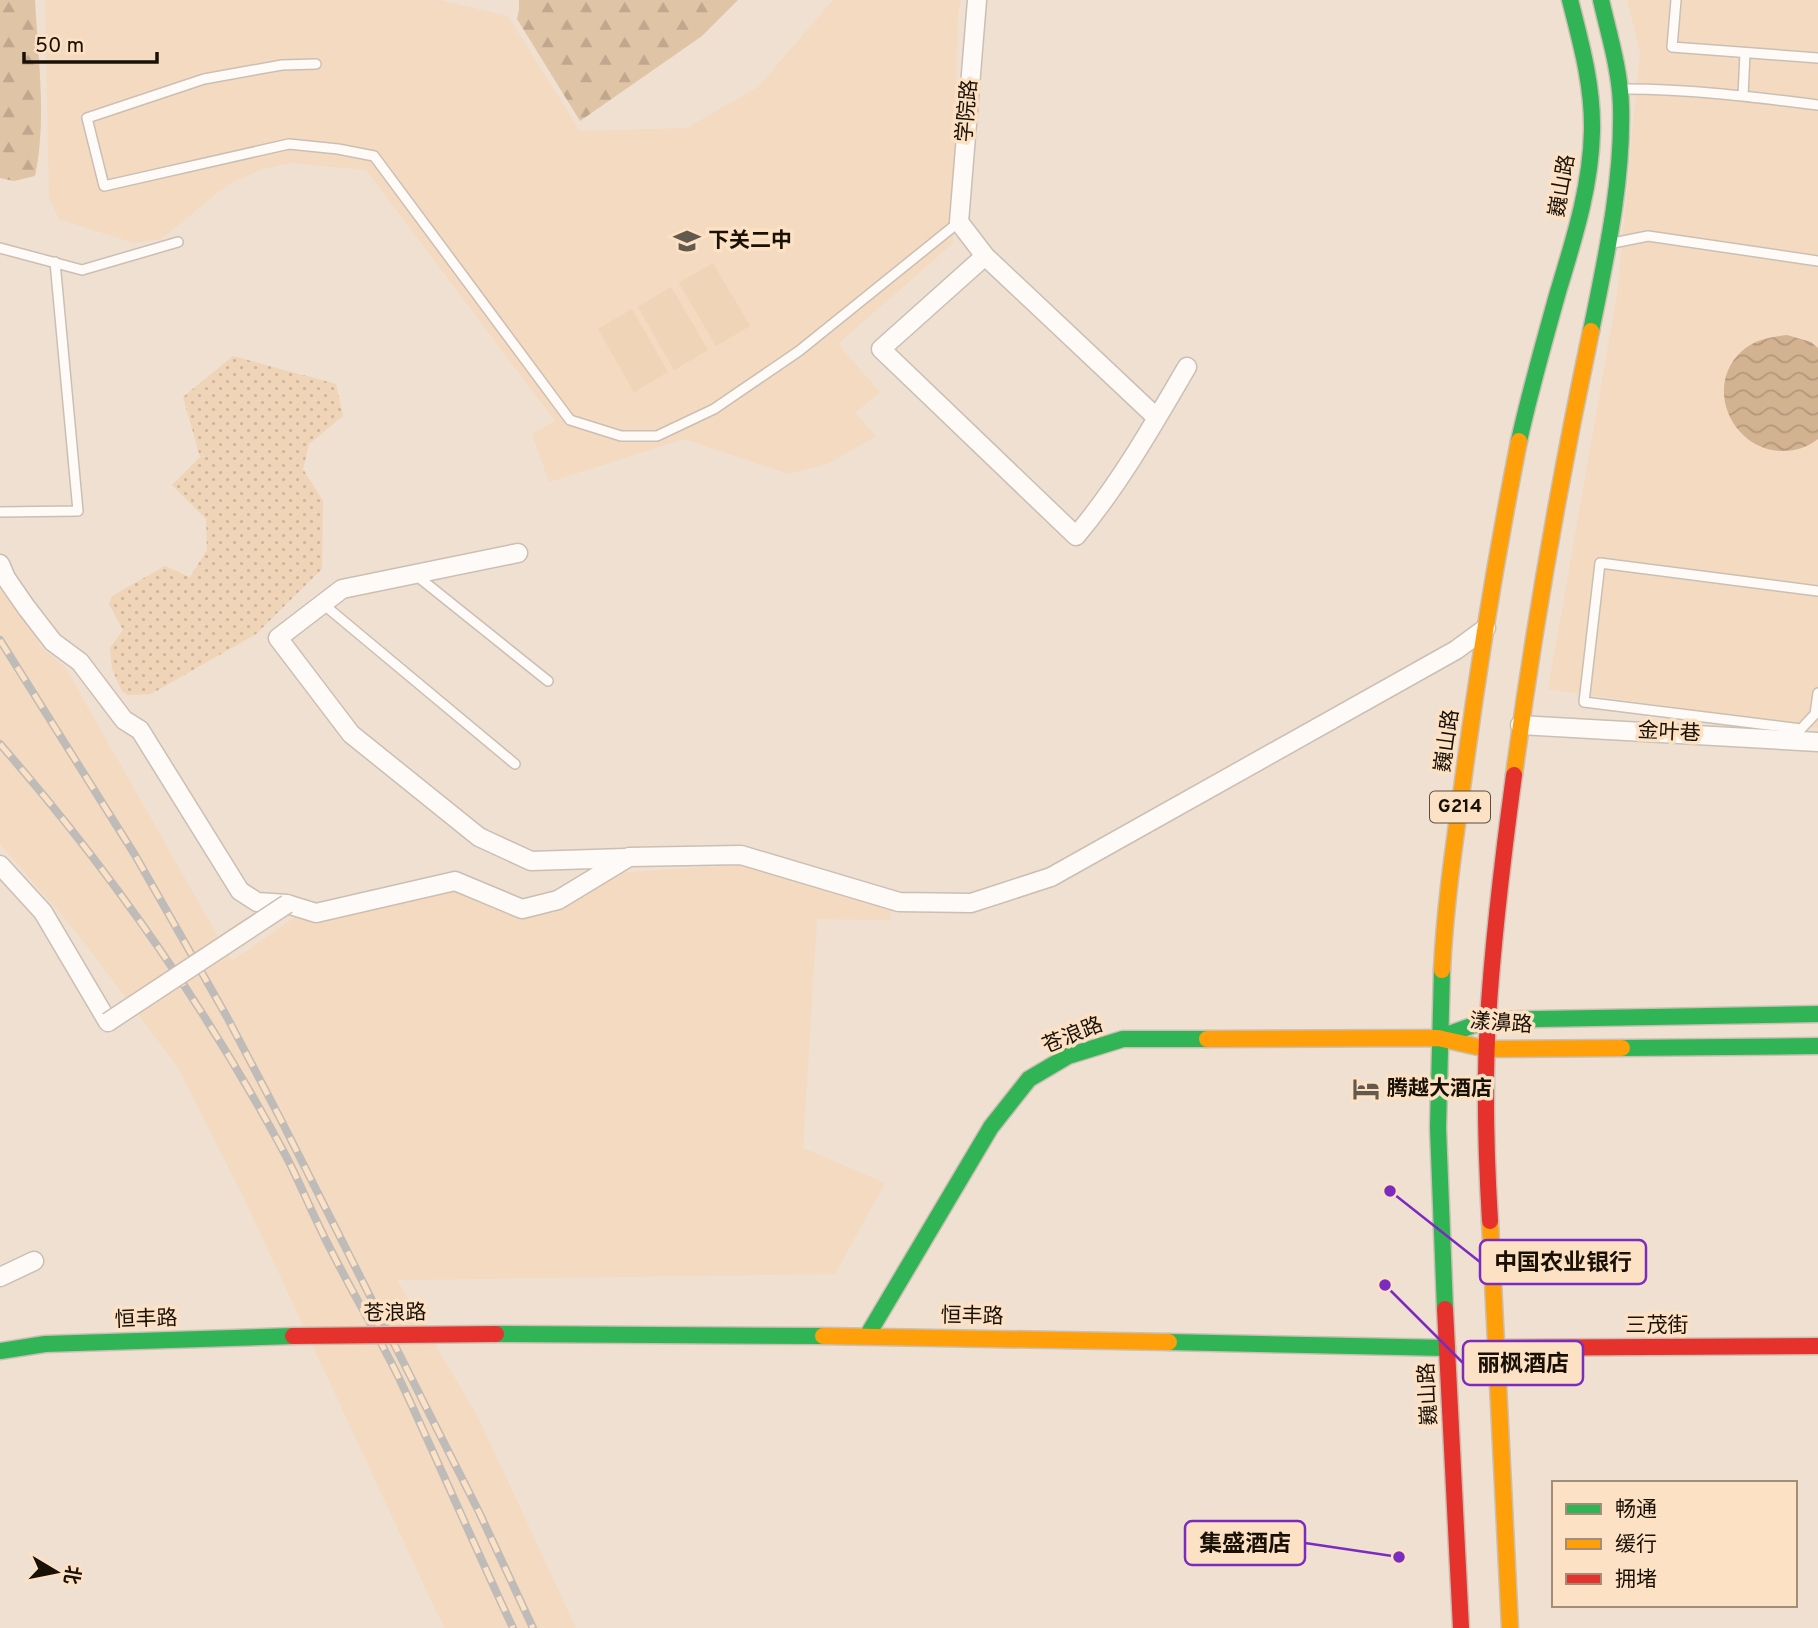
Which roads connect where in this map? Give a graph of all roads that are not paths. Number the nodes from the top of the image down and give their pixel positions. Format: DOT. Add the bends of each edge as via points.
graph roads {
  1 [pos="977,0"];
  2 [pos="1570,0"];
  3 [pos="1601,0"];
  4 [pos="1676,0"];
  5 [pos="1745,52"];
  6 [pos="1818,58"];
  7 [pos="316,64"];
  8 [pos="1620,89"];
  9 [pos="1589,91"];
  10 [pos="1743,96"];
  11 [pos="1818,106"];
  12 [pos="959,222"];
  13 [pos="1591,240"];
  14 [pos="178,242"];
  15 [pos="0,248"];
  16 [pos="985,256"];
  17 [pos="1818,261"];
  18 [pos="55,262"];
  19 [pos="1186,368"];
  20 [pos="1157,418"];
  21 [pos="0,512"];
  22 [pos="518,553"];
  23 [pos="0,564"];
  24 [pos="415,574"];
  25 [pos="1818,591"];
  26 [pos="323,604"];
  27 [pos="1486,628"];
  28 [pos="548,681"];
  29 [pos="1818,693"];
  30 [pos="1520,725"];
  31 [pos="1818,742"];
  32 [pos="515,764"];
  33 [pos="629,857"];
  34 [pos="0,865"];
  35 [pos="287,904"];
  36 [pos="1818,1014"];
  37 [pos="1488,1020"];
  38 [pos="1438,1038"];
  39 [pos="1818,1046"];
  40 [pos="1487,1049"];
  41 [pos="34,1261"];
  42 [pos="0,1277"];
  43 [pos="496,1334"];
  44 [pos="293,1336"];
  45 [pos="867,1336"];
  46 [pos="1818,1346"];
  47 [pos="1447,1348"];
  48 [pos="1496,1348"];
  49 [pos="0,1351"];
  50 [pos="1461,1628"];
  51 [pos="1510,1628"];
  1 -- 12 [label="street, 学院路"];
  2 -- 9 [label="main road, 巍山路 / G214"];
  3 -- 8 [label="main road, 巍山路 / G214"];
  4 -- 5 [label="lane" via="1672,47"];
  5 -- 6 [label="lane"];
  5 -- 10 [label="lane"];
  7 -- 12 [label="lane" via="282,65 204,79 87,118 104,186 289,144 374,156 570,420 621,436 657,436 714,409 799,351"];
  8 -- 9 [label="main road"];
  8 -- 10 [label="lane"];
  8 -- 13 [label="main road, 巍山路 / G214" via="1621,155"];
  9 -- 13 [label="main road, 巍山路 / G214"];
  10 -- 11 [label="lane"];
  12 -- 16 [label="street"];
  13 -- 17 [label="lane" via="1648,236"];
  13 -- 27 [label="main road, 巍山路 / G214" via="1525,412"];
  13 -- 30 [label="main road, 巍山路 / G214" via="1566,451"];
  14 -- 18 [label="lane" via="82,270"];
  15 -- 18 [label="lane"];
  16 -- 20 [label="street"];
  16 -- 20 [label="street" via="881,349 1076,536"];
  18 -- 21 [label="lane" via="78,512"];
  19 -- 20 [label="street"];
  22 -- 24 [label="street"];
  23 -- 35 [label="street" via="53,642 80,662 124,720 140,730 240,891 257,902"];
  24 -- 26 [label="street" via="342,590"];
  24 -- 28 [label="lane"];
  25 -- 29 [label="lane" via="1600,563 1584,702 1801,729 1815,714"];
  26 -- 32 [label="lane"];
  26 -- 33 [label="street" via="278,638 351,734 479,837 531,862"];
  27 -- 33 [label="street" via="1456,650 1051,877 971,903 899,902 741,855"];
  27 -- 38 [label="main road, 巍山路 / G214" via="1450,880"];
  30 -- 31 [label="street, 金叶巷"];
  30 -- 37 [label="main road, 巍山路 / G214" via="1495,920"];
  33 -- 35 [label="street" via="558,900 522,909 455,881 316,913"];
  34 -- 35 [label="street, bridge" via="43,912 108,1022"];
  36 -- 37 [label="main road, 漾濞路"];
  37 -- 38 [label="main road, 漾濞路"];
  37 -- 40 [label="main road, 巍山路 / G214"];
  38 -- 40 [label="main road, 漾濞路"];
  38 -- 45 [label="main road, 苍浪路" via="1123,1039 1068,1056 1029,1079 991,1127"];
  38 -- 47 [label="main road, 巍山路 / G214"];
  39 -- 40 [label="main road, 漾濞路"];
  40 -- 48 [label="main road, 巍山路 / G214"];
  41 -- 42 [label="street"];
  43 -- 44 [label="main road, 苍浪路, bridge"];
  43 -- 45 [label="main road, 恒丰路"];
  44 -- 49 [label="main road, 恒丰路" via="45,1344"];
  45 -- 47 [label="main road, 恒丰路"];
  46 -- 48 [label="main road, 三茂街"];
  47 -- 50 [label="main road, 巍山路 / G214"];
  48 -- 51 [label="main road, 巍山路 / G214"];
}
